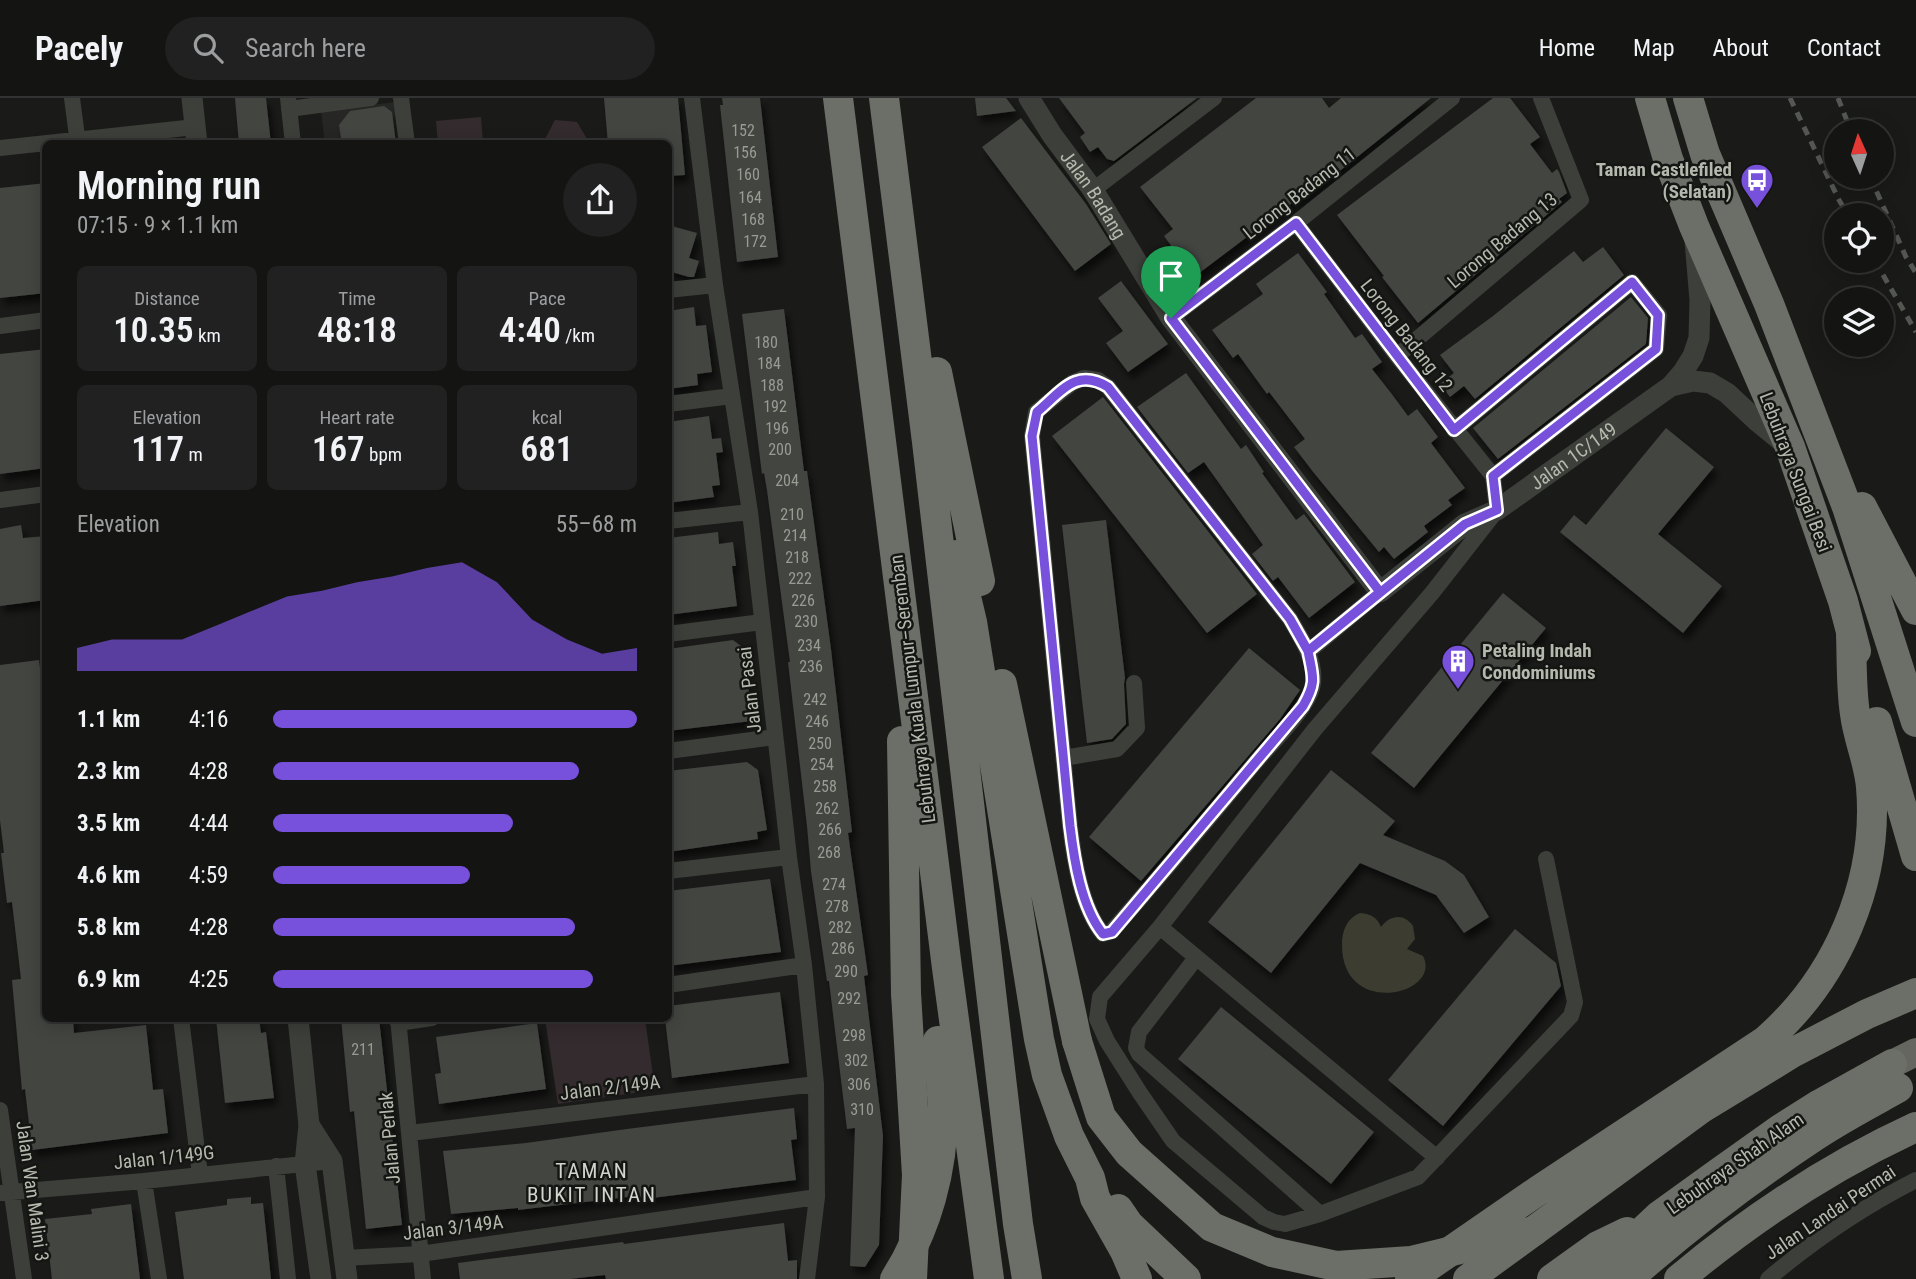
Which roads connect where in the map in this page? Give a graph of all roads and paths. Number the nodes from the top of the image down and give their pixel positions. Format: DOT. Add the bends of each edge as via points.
graph roads {
  1 [pos="72,98"];
  2 [pos="192,98"];
  3 [pos="371,98"];
  4 [pos="401,98"];
  5 [pos="692,98"];
  6 [pos="838,98"];
  7 [pos="884,98"];
  8 [pos="1029,98"];
  9 [pos="1213,98"];
  10 [pos="1452,98"];
  11 [pos="1541,98"];
  12 [pos="1650,98"];
  13 [pos="1688,98"];
  14 [pos="289,104"];
  15 [pos="196,135"];
  16 [pos="77,140"];
  17 [pos="97,140"];
  18 [pos="293,140"];
  19 [pos="406,140"];
  20 [pos="42,144"];
  21 [pos="0,148"];
  22 [pos="1093,190"];
  23 [pos="1296,223"];
  24 [pos="1694,226"];
  25 [pos="905,254"];
  26 [pos="715,285"];
  27 [pos="672,290"];
  28 [pos="1171,318"];
  29 [pos="42,321"];
  30 [pos="0,326"];
  31 [pos="1396,356"];
  32 [pos="1671,386"];
  33 [pos="732,397"];
  34 [pos="672,404"];
  35 [pos="1809,408"];
  36 [pos="1454,430"];
  37 [pos="928,442"];
  38 [pos="1790,447"];
  39 [pos="1493,476"];
  40 [pos="42,495"];
  41 [pos="0,500"];
  42 [pos="1497,510"];
  43 [pos="750,512"];
  44 [pos="672,521"];
  45 [pos="899,578"];
  46 [pos="1380,592"];
  47 [pos="1916,610"];
  48 [pos="762,622"];
  49 [pos="672,633"];
  50 [pos="1851,634"];
  51 [pos="1308,651"];
  52 [pos="1134,683"];
  53 [pos="1916,722"];
  54 [pos="775,737"];
  55 [pos="672,750"];
  56 [pos="1064,758"];
  57 [pos="1916,856"];
  58 [pos="789,857"];
  59 [pos="1546,859"];
  60 [pos="672,871"];
  61 [pos="1160,927"];
  62 [pos="1196,958"];
  63 [pos="804,965"];
  64 [pos="947,968"];
  65 [pos="672,984"];
  66 [pos="1916,993"];
  67 [pos="181,1022"];
  68 [pos="298,1022"];
  69 [pos="398,1022"];
  70 [pos="1905,1071"];
  71 [pos="816,1084"];
  72 [pos="0,1110"];
  73 [pos="309,1125"];
  74 [pos="1916,1127"];
  75 [pos="410,1133"];
  76 [pos="1437,1158"];
  77 [pos="332,1161"];
  78 [pos="306,1164"];
  79 [pos="276,1166"];
  80 [pos="200,1175"];
  81 [pos="1090,1178"];
  82 [pos="1916,1180"];
  83 [pos="144,1181"];
  84 [pos="6,1192"];
  85 [pos="817,1197"];
  86 [pos="1320,1214"];
  87 [pos="1659,1216"];
  88 [pos="1685,1230"];
  89 [pos="1534,1231"];
  90 [pos="420,1254"];
  91 [pos="345,1269"];
  92 [pos="24,1279"];
  93 [pos="159,1279"];
  94 [pos="288,1279"];
  95 [pos="321,1279"];
  96 [pos="423,1279"];
  97 [pos="807,1279"];
  98 [pos="895,1279"];
  99 [pos="912,1279"];
  100 [pos="989,1279"];
  101 [pos="1027,1279"];
  102 [pos="1137,1279"];
  103 [pos="1186,1279"];
  104 [pos="1410,1279"];
  105 [pos="1468,1279"];
  106 [pos="1552,1279"];
  107 [pos="1592,1279"];
  108 [pos="1628,1279"];
  109 [pos="1671,1279"];
  110 [pos="1679,1279"];
  111 [pos="1768,1279"];
  1 -- 16 [label="street"];
  2 -- 15 [label="street"];
  3 -- 14 [label="street"];
  4 -- 19 [label="street"];
  5 -- 26 [label="street, Jalan Pasai"];
  6 -- 45 [label="highway, Lebuhraya Kuala Lumpur–Seremban"];
  7 -- 25 [label="highway"];
  8 -- 22 [label="street, Jalan Badang"];
  9 -- 22 [label="street"];
  10 -- 23 [label="street, Lorong Badang 11"];
  11 -- 31 [label="street, Lorong Badang 13" via="1581,200"];
  12 -- 24 [label="highway, Lebuhraya Sungai Besi"];
  13 -- 35 [label="highway, Lebuhraya Sungai Besi" via="1705,154"];
  14 -- 18 [label="street"];
  15 -- 17 [label="street"];
  20 -- 21 [label="street"];
  22 -- 28 [label="street, Jalan Badang"];
  23 -- 28 [label="street, Lorong Badang 11"];
  23 -- 31 [label="street, Lorong Badang 12"];
  24 -- 32 [label="street, Jalan 1C/149" via="1699,338 1693,356"];
  24 -- 38 [label="highway, Lebuhraya Sungai Besi"];
  25 -- 37 [label="highway"];
  25 -- 89 [label="highway, bridge" via="920,294 1077,1041 1101,1117 1129,1153 1212,1227 1272,1252 1336,1266 1411,1261"];
  26 -- 27 [label="street"];
  26 -- 33 [label="street, Jalan Pasai"];
  28 -- 46 [label="street, Jalan Badang"];
  29 -- 30 [label="street"];
  31 -- 36 [label="street, Lorong Badang 12"];
  32 -- 38 [label="street, Jalan 1C/149" via="1710,383"];
  32 -- 42 [label="street, Jalan 1C/149"];
  33 -- 34 [label="street"];
  33 -- 43 [label="street, Jalan Pasai"];
  35 -- 47 [label="highway"];
  35 -- 53 [label="highway, Lebuhraya Sungai Besi" via="1847,508"];
  36 -- 39 [label="street, Lorong Badang 12"];
  36 -- 39 [label="street" via="1632,282 1658,315 1656,349"];
  37 -- 81 [label="highway" via="967,598 1039,1039 1059,1111"];
  37 -- 101 [label="highway"];
  38 -- 50 [label="highway, Lebuhraya Sungai Besi"];
  39 -- 42 [label="street"];
  40 -- 41 [label="street"];
  42 -- 46 [label="street, Jalan 1C/149" via="1465,524"];
  42 -- 61 [label="street" via="1315,729"];
  43 -- 44 [label="street"];
  43 -- 48 [label="street, Jalan Pasai"];
  45 -- 64 [label="highway, Lebuhraya Kuala Lumpur–Seremban"];
  45 -- 99 [label="highway, bridge" via="906,993 917,1175"];
  46 -- 51 [label="street, Jalan 1C/149"];
  48 -- 49 [label="street"];
  48 -- 54 [label="street, Jalan Pasai"];
  50 -- 57 [label="highway, Lebuhraya Sungai Besi"];
  50 -- 104 [label="highway" via="1855,716 1871,786 1870,845 1850,922 1819,980 1765,1041"];
  51 -- 56 [label="street" via="1314,681 1303,706 1108,934 1103,934 1095,920 1074,860"];
  51 -- 56 [label="street" via="1290,619 1108,387 1084,378 1072,383 1037,412 1032,436"];
  52 -- 56 [label="street" via="1137,728 1127,740 1117,749"];
  54 -- 55 [label="street"];
  54 -- 58 [label="street, Jalan Pasai"];
  58 -- 60 [label="street"];
  58 -- 63 [label="street, Jalan Pasai"];
  59 -- 76 [label="street" via="1575,1002 1571,1016"];
  61 -- 62 [label="street"];
  61 -- 86 [label="street" via="1100,997 1097,1019 1107,1041 1173,1141 1263,1217 1285,1224"];
  62 -- 76 [label="street"];
  62 -- 86 [label="street" via="1139,1032 1136,1048"];
  63 -- 65 [label="street"];
  63 -- 71 [label="street, Jalan Pasai"];
  64 -- 98 [label="highway" via="939,1008 943,1112 933,1196"];
  64 -- 100 [label="highway, Lebuhraya Kuala Lumpur–Seremban"];
  66 -- 89 [label="highway" via="1792,1053 1702,1108"];
  67 -- 80 [label="street"];
  68 -- 73 [label="street"];
  69 -- 75 [label="street, Jalan Perlak"];
  70 -- 87 [label="highway, Lebuhraya Shah Alam" via="1820,1104"];
  70 -- 88 [label="highway, Lebuhraya Shah Alam"];
  71 -- 75 [label="street, Jalan 2/149A"];
  71 -- 85 [label="street, Jalan Pasai"];
  72 -- 84 [label="street, Jalan Wan Malini 3"];
  73 -- 77 [label="street"];
  73 -- 78 [label="street"];
  74 -- 110 [label="highway" via="1870,1148 1771,1209"];
  75 -- 90 [label="street, Jalan Perlak"];
  76 -- 86 [label="street" via="1418,1177"];
  77 -- 78 [label="street, Jalan 1/149G"];
  77 -- 91 [label="street"];
  78 -- 79 [label="street, Jalan 1/149G"];
  78 -- 95 [label="street"];
  79 -- 80 [label="street, Jalan 1/149G"];
  79 -- 94 [label="street"];
  80 -- 83 [label="street, Jalan 1/149G"];
  81 -- 102 [label="highway" via="1095,1198"];
  81 -- 103 [label="highway" via="1129,1225"];
  82 -- 111 [label="street, Jalan Landai Permai" via="1839,1227"];
  83 -- 84 [label="street, Jalan 1/149G"];
  83 -- 93 [label="street"];
  84 -- 92 [label="street, Jalan Wan Malini 3"];
  85 -- 90 [label="street, Jalan 3/149A"];
  85 -- 97 [label="street, Jalan Pasai"];
  87 -- 106 [label="highway" via="1598,1246"];
  87 -- 107 [label="highway, Lebuhraya Shah Alam"];
  88 -- 108 [label="highway, Lebuhraya Shah Alam"];
  88 -- 109 [label="highway" via="1683,1262"];
  89 -- 105 [label="highway"];
  90 -- 91 [label="street, Jalan 3/149A"];
  90 -- 96 [label="street, Jalan Perlak"];
}
